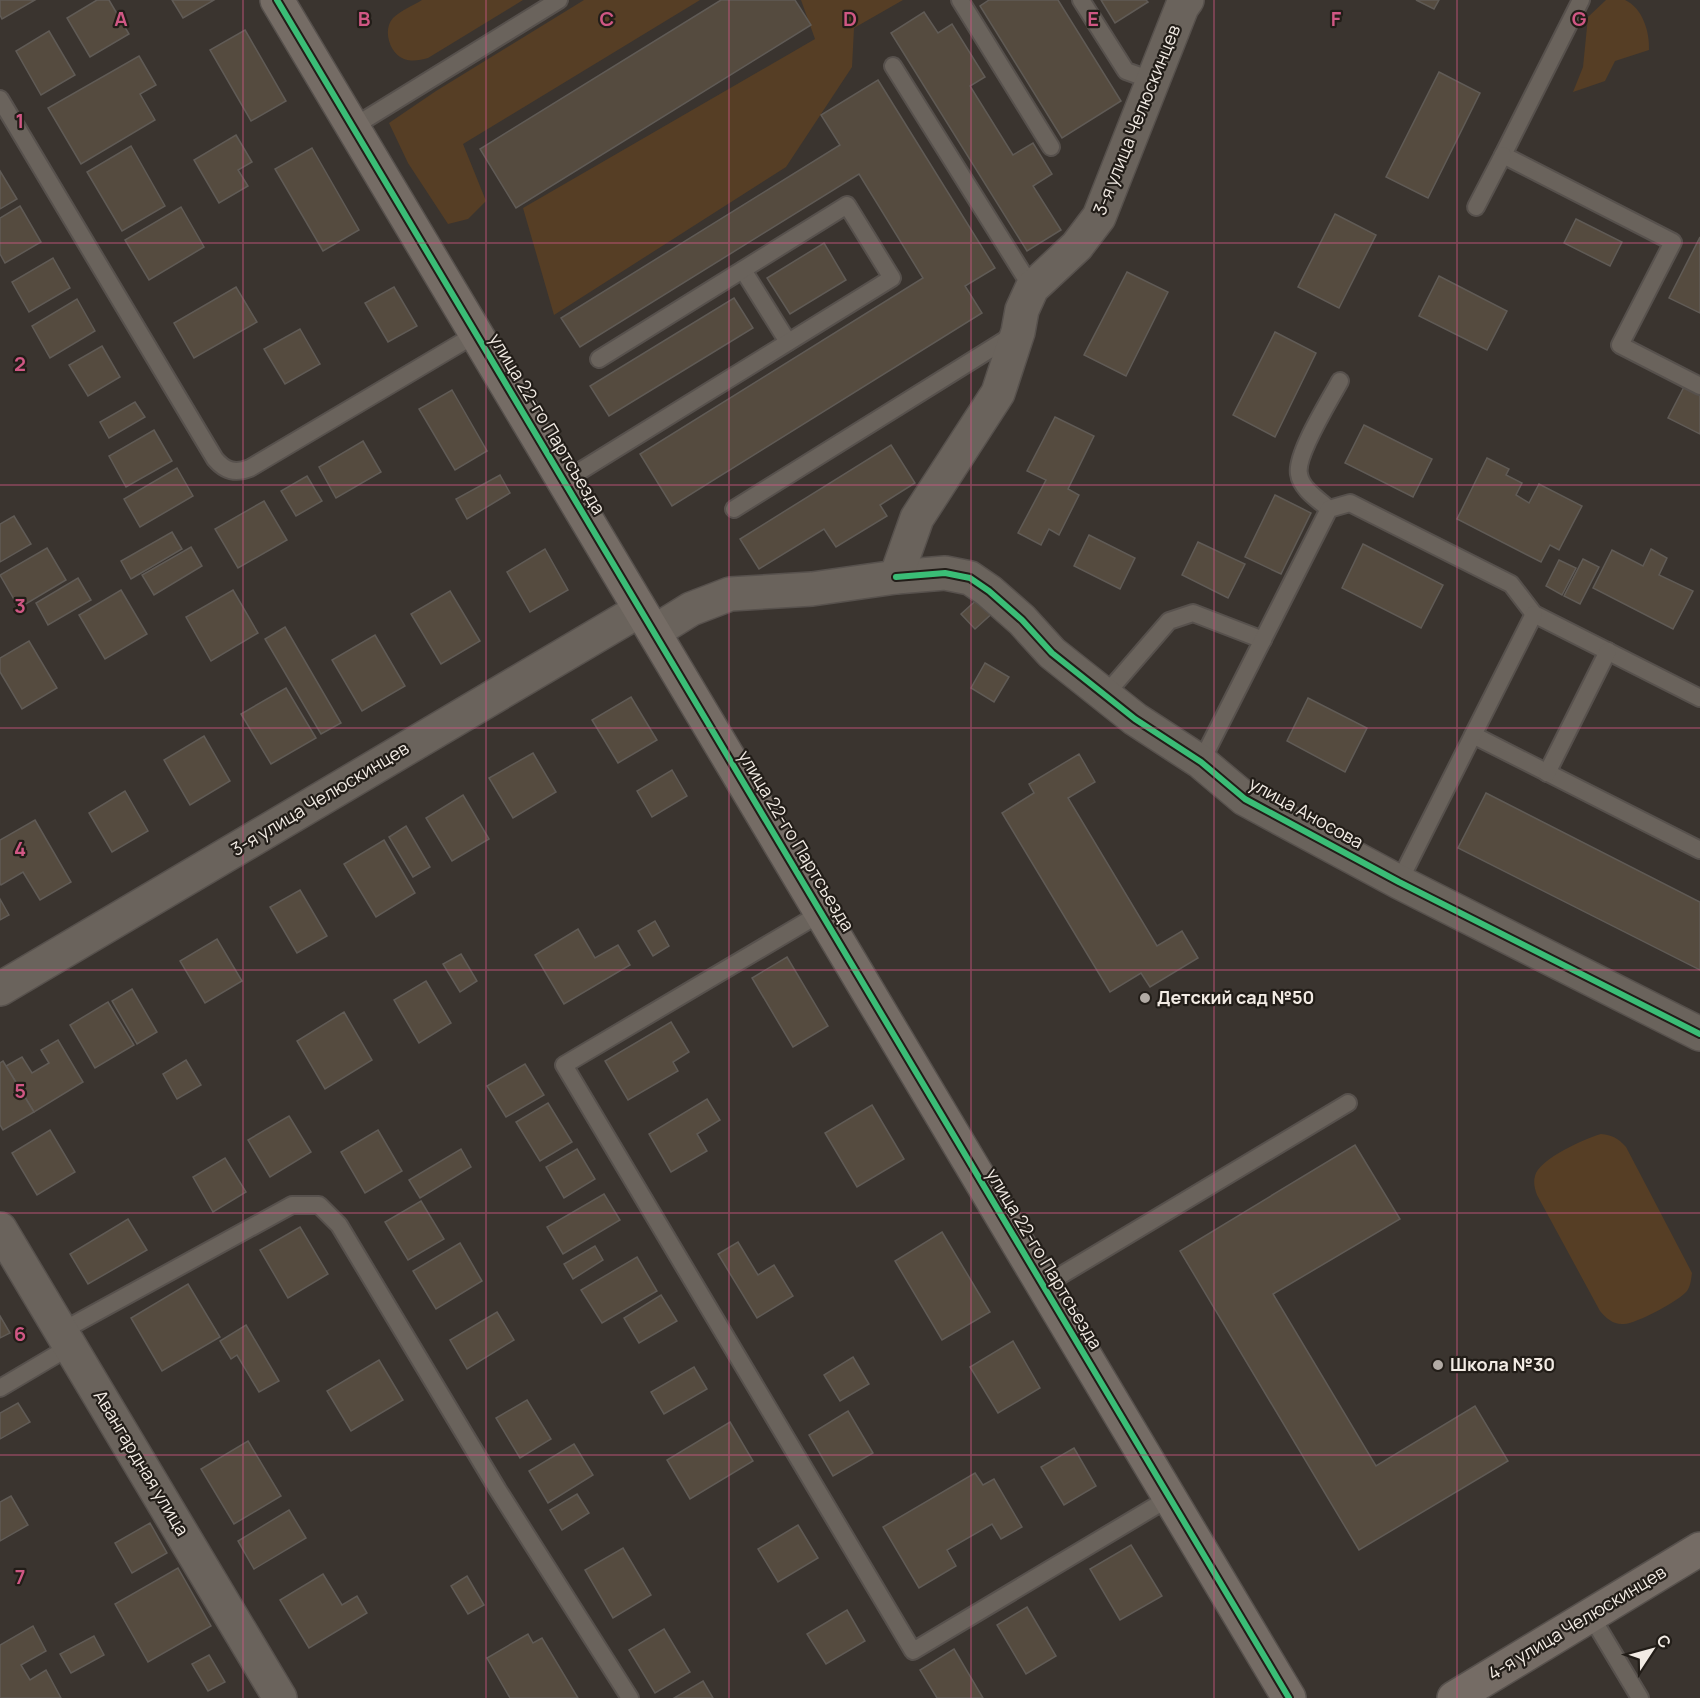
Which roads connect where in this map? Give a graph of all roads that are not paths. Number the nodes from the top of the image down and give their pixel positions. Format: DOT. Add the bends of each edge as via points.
graph roads {
  1 [pos="277,0"];
  2 [pos="559,0"];
  3 [pos="960,0"];
  4 [pos="1081,0"];
  5 [pos="1186,0"];
  6 [pos="1581,0"];
  7 [pos="893,66"];
  8 [pos="1154,81"];
  9 [pos="0,99"];
  10 [pos="353,127"];
  11 [pos="1051,147"];
  12 [pos="1503,155"];
  13 [pos="1476,207"];
  14 [pos="743,270"];
  15 [pos="1032,288"];
  16 [pos="1018,332"];
  17 [pos="476,334"];
  18 [pos="788,342"];
  19 [pos="599,359"];
  20 [pos="1340,381"];
  21 [pos="1700,386"];
  22 [pos="564,482"];
  23 [pos="734,509"];
  24 [pos="1329,509"];
  25 [pos="896,577"];
  26 [pos="1534,614"];
  27 [pos="647,621"];
  28 [pos="1263,640"];
  29 [pos="1608,651"];
  30 [pos="1105,695"];
  31 [pos="1700,698"];
  32 [pos="1473,735"];
  33 [pos="1201,762"];
  34 [pos="1547,773"];
  35 [pos="1700,850"];
  36 [pos="1399,882"];
  37 [pos="821,913"];
  38 [pos="0,989"];
  39 [pos="1700,1034"];
  40 [pos="1348,1102"];
  41 [pos="0,1229"];
  42 [pos="1043,1286"];
  43 [pos="67,1339"];
  44 [pos="0,1388"];
  45 [pos="1169,1498"];
  46 [pos="1700,1549"];
  47 [pos="1591,1616"];
  48 [pos="280,1698"];
  49 [pos="630,1698"];
  50 [pos="1289,1698"];
  51 [pos="1454,1698"];
  52 [pos="1640,1698"];
  1 -- 10 [label="street, улица 22-го Партсъезда"];
  2 -- 10 [label="lane"];
  3 -- 11 [label="lane"];
  4 -- 8 [label="lane" via="1126,71"];
  5 -- 8 [label="street, 3-я улица Челюскинцев"];
  6 -- 12 [label="lane"];
  7 -- 15 [label="lane"];
  8 -- 15 [label="street, 3-я улица Челюскинцев" via="1099,217 1077,246"];
  9 -- 17 [label="lane" via="215,459 230,471 250,468"];
  10 -- 17 [label="street, улица 22-го Партсъезда"];
  12 -- 13 [label="lane"];
  12 -- 21 [label="lane" via="1672,242 1620,345"];
  14 -- 18 [label="lane"];
  14 -- 18 [label="lane" via="847,205 892,278"];
  14 -- 19 [label="lane"];
  15 -- 16 [label="street, 3-я улица Челюскинцев"];
  16 -- 23 [label="lane"];
  16 -- 25 [label="street, 3-я улица Челюскинцев" via="998,393 917,518"];
  17 -- 22 [label="street, улица 22-го Партсъезда"];
  18 -- 22 [label="lane"];
  20 -- 24 [label="lane" via="1299,459 1299,476 1309,492"];
  22 -- 27 [label="street, улица 22-го Партсъезда"];
  24 -- 26 [label="lane" via="1350,504 1511,584"];
  24 -- 28 [label="lane"];
  25 -- 27 [label="street, 3-я улица Челюскинцев" via="812,589 730,594"];
  25 -- 30 [label="street, улица Аносова" via="945,573 970,578"];
  26 -- 29 [label="lane"];
  26 -- 32 [label="lane"];
  27 -- 37 [label="street, улица 22-го Партсъезда"];
  27 -- 38 [label="street, 3-я улица Челюскинцев"];
  28 -- 30 [label="lane" via="1193,613 1169,621"];
  28 -- 33 [label="lane"];
  29 -- 31 [label="lane"];
  29 -- 34 [label="lane"];
  30 -- 33 [label="street, улица Аносова"];
  32 -- 34 [label="lane"];
  32 -- 36 [label="lane"];
  33 -- 36 [label="street, улица Аносова" via="1245,799"];
  34 -- 35 [label="lane"];
  36 -- 39 [label="street, улица Аносова"];
  37 -- 42 [label="street, улица 22-го Партсъезда"];
  37 -- 45 [label="lane" via="564,1065 888,1610 913,1651"];
  40 -- 42 [label="lane"];
  41 -- 43 [label="street, Авангардная улица"];
  42 -- 45 [label="street, улица 22-го Партсъезда"];
  43 -- 44 [label="lane"];
  43 -- 48 [label="street, Авангардная улица"];
  43 -- 49 [label="lane" via="292,1205 319,1205 339,1225 498,1490"];
  45 -- 50 [label="street, улица 22-го Партсъезда"];
  46 -- 47 [label="street, 4-я улица Челюскинцев"];
  47 -- 51 [label="street, 4-я улица Челюскинцев"];
  47 -- 52 [label="lane"];
}
